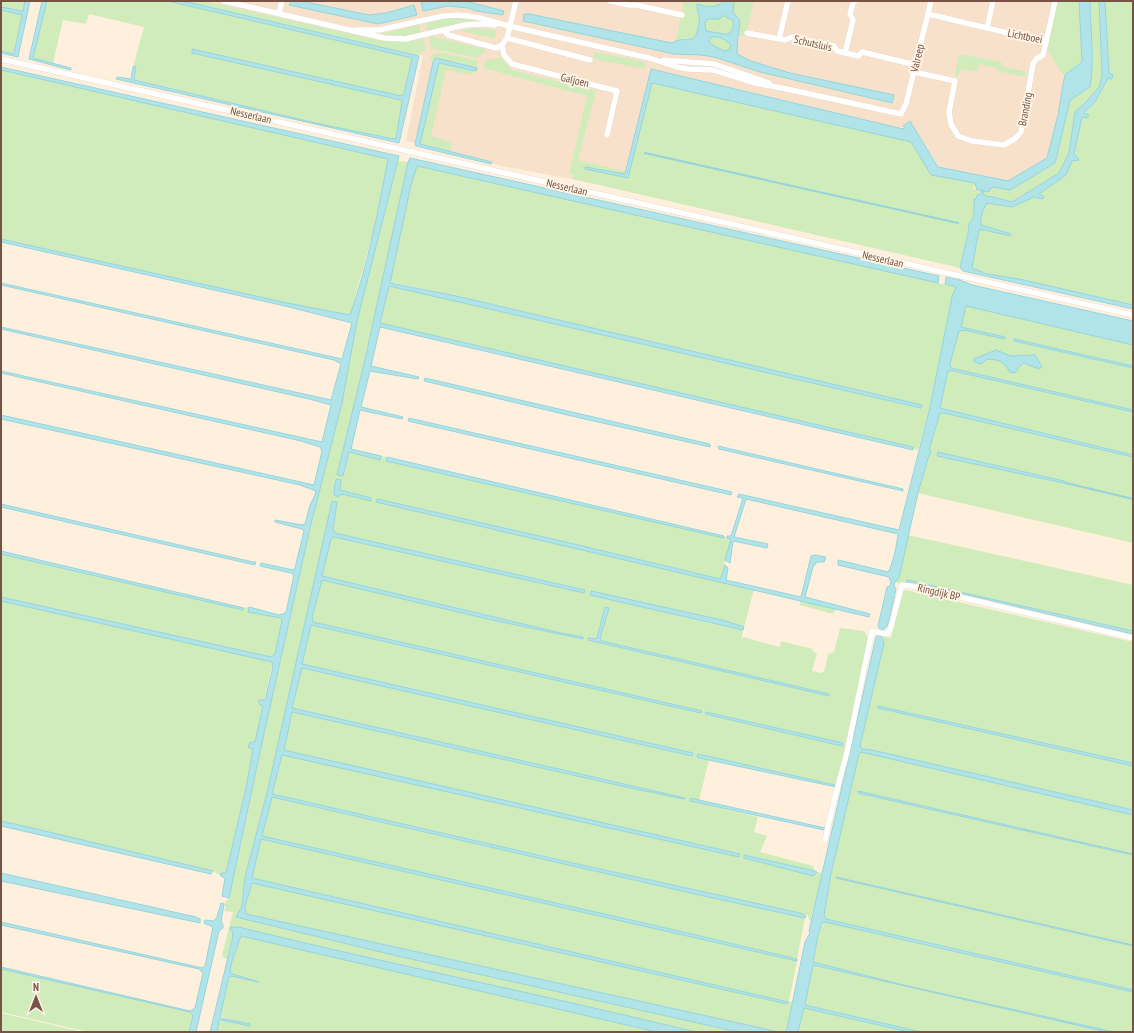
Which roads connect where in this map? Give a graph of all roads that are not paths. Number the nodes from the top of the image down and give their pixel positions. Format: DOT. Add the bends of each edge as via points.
graph roads {
  1 [pos="224,1"];
  2 [pos="516,1"];
  3 [pos="610,1"];
  4 [pos="788,1"];
  5 [pos="855,1"];
  6 [pos="930,1"];
  7 [pos="993,1"];
  8 [pos="1055,1"];
  9 [pos="281,3"];
  10 [pos="637,3"];
  11 [pos="279,13"];
  12 [pos="928,14"];
  13 [pos="682,15"];
  14 [pos="509,26"];
  15 [pos="987,28"];
  16 [pos="355,30"];
  17 [pos="443,30"];
  18 [pos="747,33"];
  19 [pos="507,38"];
  20 [pos="779,39"];
  21 [pos="1046,42"];
  22 [pos="502,45"];
  23 [pos="845,53"];
  24 [pos="1,59"];
  25 [pos="590,60"];
  26 [pos="916,64"];
  27 [pos="914,72"];
  28 [pos="607,135"];
  29 [pos="1133,314"];
  30 [pos="1133,638"];
  31 [pos="825,840"];
  1 -- 11 [label="street"];
  2 -- 14 [label="street"];
  3 -- 10 [label="street" via="629,5"];
  4 -- 20 [label="street, Schutsluis"];
  5 -- 23 [label="street, Schutsluis" via="850,14 853,20"];
  6 -- 12 [label="street, Valreep"];
  7 -- 15 [label="street"];
  8 -- 21 [label="street, Lichtboei"];
  9 -- 11 [label="street"];
  10 -- 13 [label="street"];
  11 -- 16 [label="street"];
  12 -- 15 [label="street, Lichtboei"];
  12 -- 26 [label="street, Valreep"];
  14 -- 16 [label="street" via="458,15 378,30"];
  14 -- 17 [label="street" via="464,25"];
  14 -- 19 [label="street"];
  14 -- 27 [label="street, Valreep" via="649,58 719,65 786,89 901,114"];
  15 -- 21 [label="street, Lichtboei"];
  16 -- 17 [label="street" via="384,38 405,39"];
  17 -- 22 [label="street" via="448,35 496,48"];
  18 -- 20 [label="street, Schutsluis"];
  19 -- 22 [label="street"];
  19 -- 25 [label="street"];
  20 -- 23 [label="street, Schutsluis" via="785,40 792,36 834,46 837,51"];
  21 -- 27 [label="street, Branding" via="1044,55 1036,59 1034,64 1021,132 1004,145 972,141 958,136 951,124 950,112 955,81"];
  22 -- 28 [label="street, Galjoen" via="504,55 512,64 617,91"];
  23 -- 26 [label="street, Schutsluis" via="858,56 862,52"];
  24 -- 29 [label="street, Nesserlaan"];
  26 -- 27 [label="street, Valreep"];
  30 -- 31 [label="street, Ringdijk BP" via="902,585 890,630 887,634 872,631 847,752"];
}
